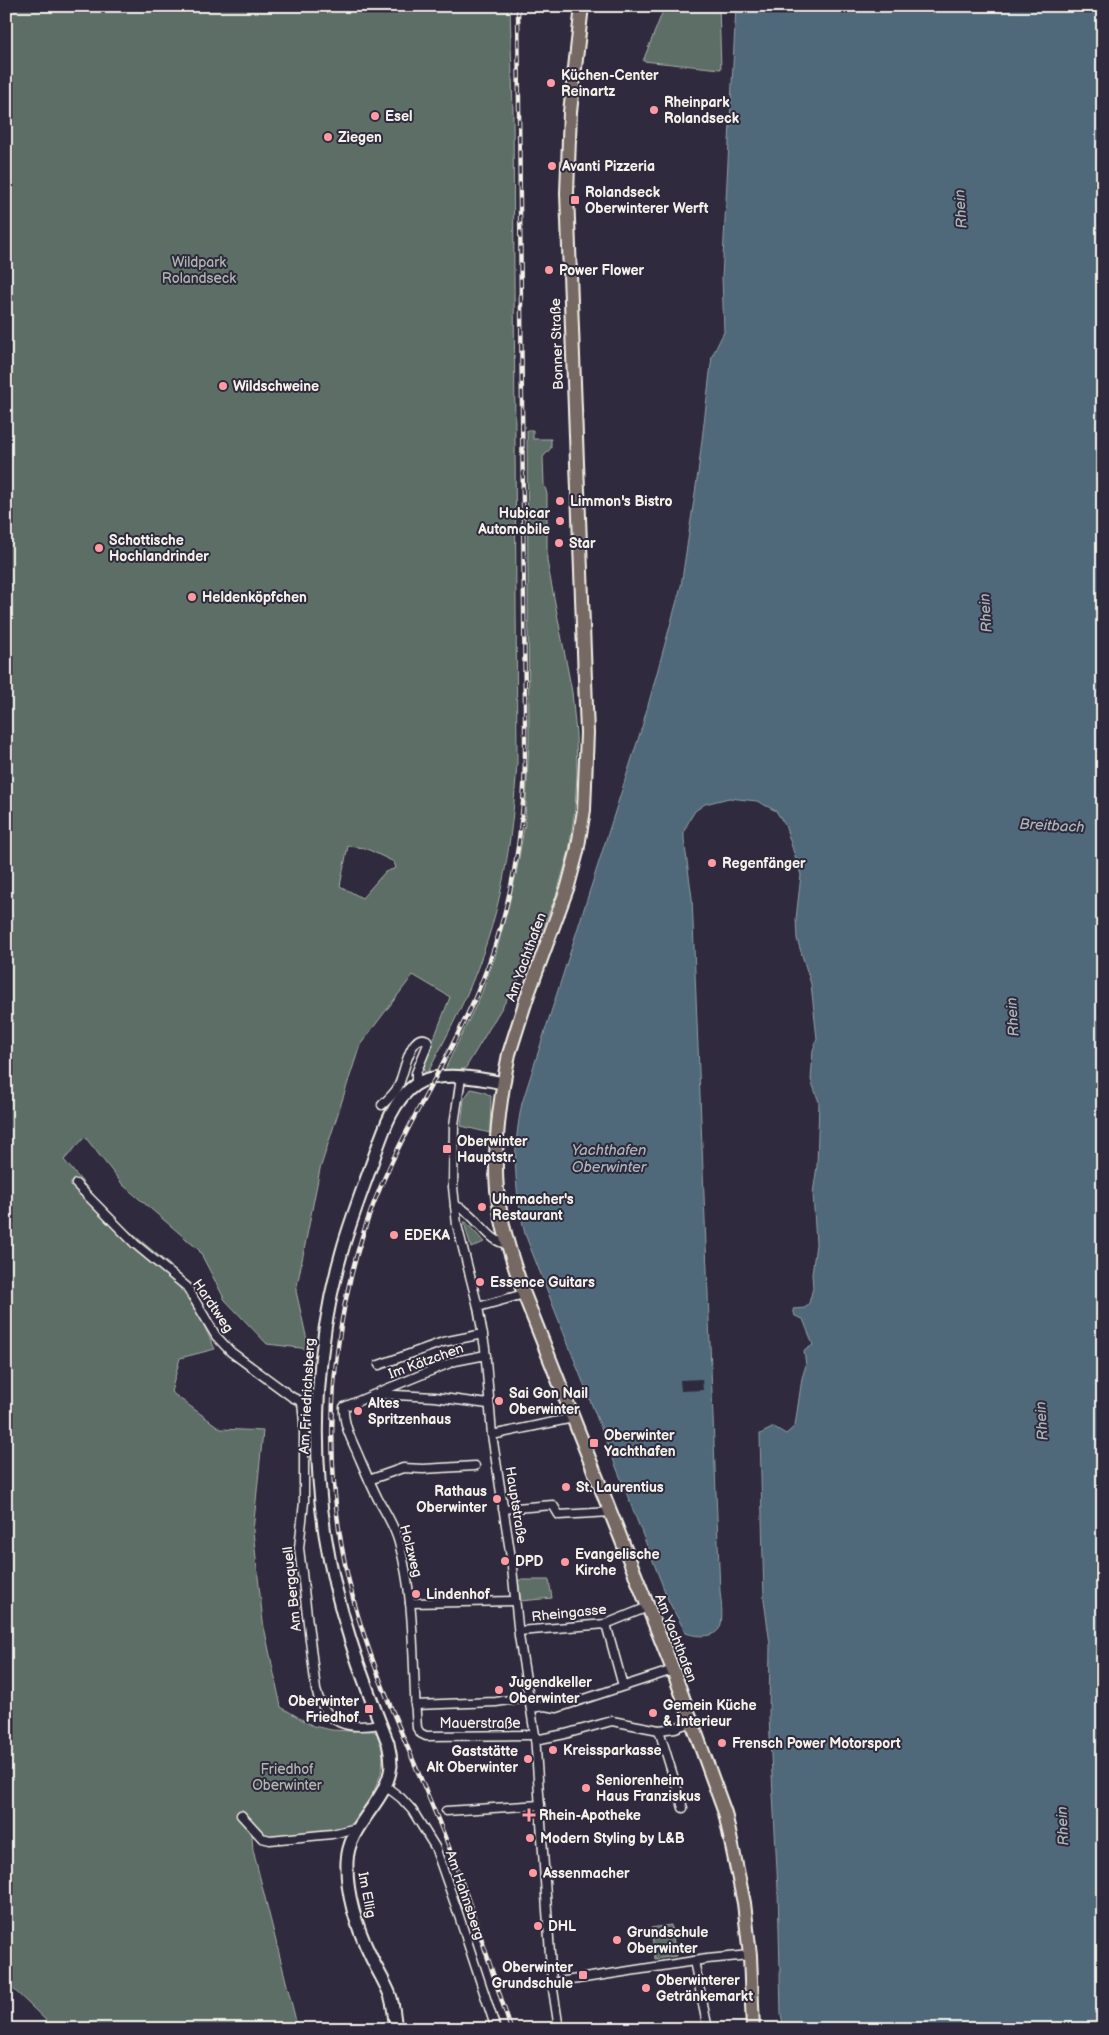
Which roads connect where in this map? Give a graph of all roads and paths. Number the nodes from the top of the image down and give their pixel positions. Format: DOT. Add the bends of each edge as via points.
graph roads {
  1 [pos="582,6"];
  2 [pos="585,681"];
  3 [pos="461,1077"];
  4 [pos="503,1083"];
  5 [pos="416,1084"];
  6 [pos="382,1105"];
  7 [pos="76,1184"];
  8 [pos="455,1206"];
  9 [pos="507,1243"];
  10 [pos="524,1294"];
  11 [pos="478,1306"];
  12 [pos="483,1334"];
  13 [pos="486,1355"];
  14 [pos="379,1365"];
  15 [pos="375,1394"];
  16 [pos="302,1402"];
  17 [pos="488,1404"];
  18 [pos="318,1405"];
  19 [pos="344,1407"];
  20 [pos="573,1418"];
  21 [pos="492,1435"];
  22 [pos="475,1466"];
  23 [pos="369,1480"];
  24 [pos="503,1505"];
  25 [pos="611,1512"];
  26 [pos="515,1601"];
  27 [pos="410,1603"];
  28 [pos="648,1608"];
  29 [pos="606,1624"];
  30 [pos="519,1631"];
  31 [pos="673,1670"];
  32 [pos="623,1686"];
  33 [pos="529,1696"];
  34 [pos="415,1705"];
  35 [pos="531,1708"];
  36 [pos="691,1722"];
  37 [pos="380,1724"];
  38 [pos="659,1730"];
  39 [pos="426,1736"];
  40 [pos="535,1738"];
  41 [pos="384,1785"];
  42 [pos="540,1805"];
  43 [pos="683,1808"];
  44 [pos="446,1811"];
  45 [pos="241,1815"];
  46 [pos="357,1828"];
  47 [pos="750,1955"];
  48 [pos="694,1961"];
  49 [pos="552,1983"];
  50 [pos="396,2029"];
  51 [pos="496,2029"];
  52 [pos="559,2029"];
  53 [pos="708,2029"];
  54 [pos="753,2029"];
  1 -- 2 [label="main road, Bonner Straße" via="570,112 567,198"];
  2 -- 4 [label="main road, Am Yachthafen" via="586,788 577,852 509,1054"];
  3 -- 4 [label="street"];
  3 -- 5 [label="street" via="429,1079"];
  3 -- 8 [label="street, Hauptstraße" via="454,1134"];
  4 -- 9 [label="main road, Am Yachthafen" via="497,1135 497,1190"];
  5 -- 6 [label="street" via="416,1073 428,1044 424,1038 416,1040 411,1047 396,1090"];
  5 -- 18 [label="street, Am Friedrichsberg" via="392,1113 342,1251 326,1325"];
  7 -- 16 [label="street, Hardtweg" via="135,1244 187,1287 216,1336 231,1352"];
  8 -- 9 [label="street" via="468,1213 499,1242"];
  8 -- 11 [label="street, Hauptstraße"];
  9 -- 10 [label="main road, Am Yachthafen"];
  10 -- 11 [label="street"];
  10 -- 20 [label="main road, Am Yachthafen"];
  11 -- 12 [label="street, Hauptstraße"];
  12 -- 13 [label="street, Hauptstraße"];
  12 -- 14 [label="street" via="443,1342"];
  13 -- 15 [label="street, Im Kätzchen" via="455,1361"];
  13 -- 17 [label="street, Hauptstraße"];
  15 -- 17 [label="street"];
  15 -- 19 [label="street, Im Kätzchen"];
  16 -- 18 [label="street, Hardtweg"];
  16 -- 37 [label="street, Am Bergquell" via="304,1502 299,1548 316,1690 320,1703 333,1719 354,1727"];
  17 -- 21 [label="street, Hauptstraße"];
  18 -- 37 [label="street, Am Friedrichsberg" via="320,1485 330,1566 345,1627"];
  19 -- 23 [label="street, Holzweg" via="346,1424"];
  20 -- 21 [label="street"];
  20 -- 25 [label="main road, Am Yachthafen"];
  21 -- 24 [label="street, Hauptstraße"];
  22 -- 23 [label="street" via="403,1468"];
  23 -- 27 [label="street, Holzweg" via="399,1542"];
  24 -- 25 [label="street" via="553,1505 559,1515"];
  24 -- 26 [label="street, Hauptstraße"];
  25 -- 28 [label="main road, Am Yachthafen"];
  26 -- 27 [label="street"];
  26 -- 30 [label="street, Hauptstraße"];
  27 -- 34 [label="street, Holzweg"];
  28 -- 29 [label="street, Rheingasse"];
  28 -- 31 [label="main road, Am Yachthafen"];
  29 -- 30 [label="street, Rheingasse"];
  29 -- 32 [label="street"];
  30 -- 33 [label="street, Hauptstraße"];
  31 -- 32 [label="street"];
  31 -- 36 [label="main road, Am Yachthafen"];
  32 -- 35 [label="street" via="557,1708"];
  33 -- 34 [label="street" via="496,1702"];
  33 -- 35 [label="street, Hauptstraße"];
  34 -- 39 [label="street, Holzweg" via="417,1728"];
  35 -- 40 [label="street, Hauptstraße"];
  36 -- 38 [label="street"];
  36 -- 47 [label="main road, Am Yachthafen" via="725,1812 744,1903"];
  37 -- 41 [label="street, Am Friedrichsberg" via="388,1743 391,1766"];
  38 -- 40 [label="street, Mauerstraße" via="612,1721"];
  38 -- 43 [label="street"];
  39 -- 40 [label="street, Mauerstraße"];
  40 -- 42 [label="street, Hauptstraße"];
  41 -- 46 [label="street, Am Friedrichsberg"];
  41 -- 51 [label="street, Am Hahnsberg" via="412,1810 435,1847"];
  42 -- 44 [label="street"];
  42 -- 49 [label="street, Hauptstraße"];
  45 -- 46 [label="street" via="262,1838 270,1840 332,1834"];
  46 -- 50 [label="street, Im Ellig" via="350,1842 347,1863 352,1904 359,1929 390,1994"];
  47 -- 48 [label="street"];
  47 -- 54 [label="main road, Am Yachthafen"];
  48 -- 49 [label="street"];
  48 -- 53 [label="street"];
  49 -- 52 [label="street, Hauptstraße"];
}
